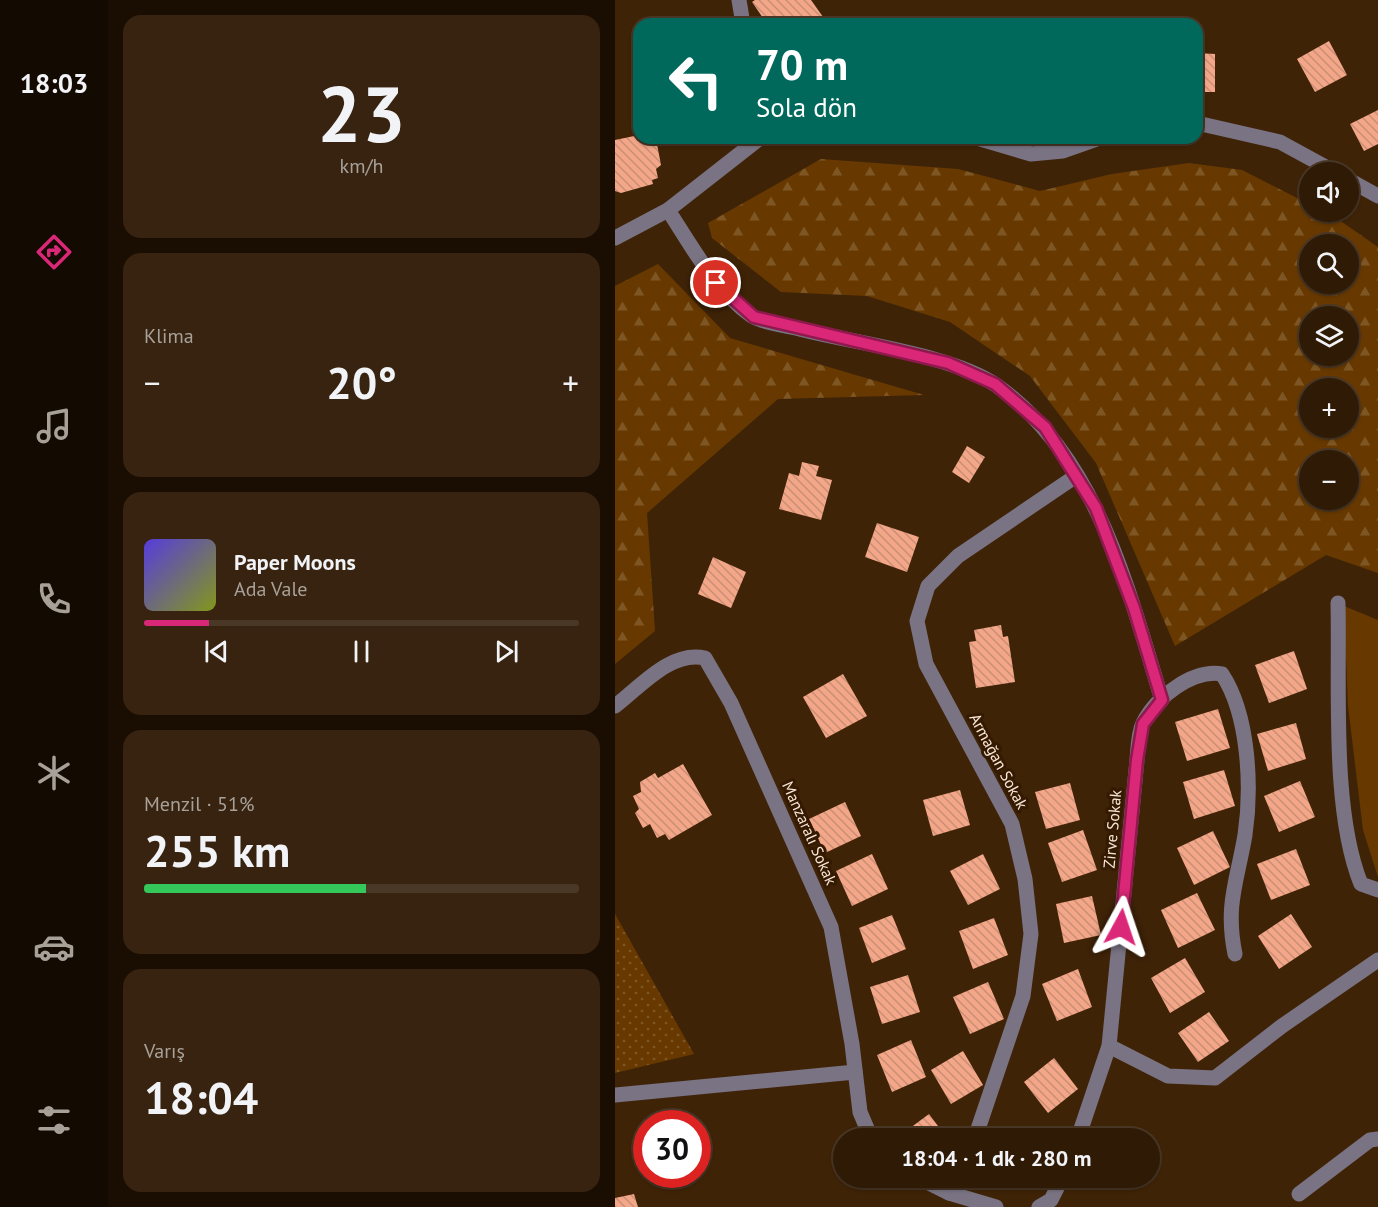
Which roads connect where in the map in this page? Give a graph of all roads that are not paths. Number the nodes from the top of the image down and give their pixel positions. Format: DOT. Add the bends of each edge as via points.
graph roads {
  1 [pos="739,0"];
  2 [pos="742,18"];
  3 [pos="1203,124"];
  4 [pos="752,144"];
  5 [pos="997,144"];
  6 [pos="1083,144"];
  7 [pos="1317,162"];
  8 [pos="1359,186"];
  9 [pos="1378,196"];
  10 [pos="668,210"];
  11 [pos="615,238"];
  12 [pos="1076,476"];
  13 [pos="1338,603"];
  14 [pos="1162,700"];
  15 [pos="615,706"];
  16 [pos="1378,890"];
  17 [pos="1235,954"];
  18 [pos="1378,960"];
  19 [pos="1109,1046"];
  20 [pos="855,1072"];
  21 [pos="615,1095"];
  22 [pos="867,1128"];
  23 [pos="978,1128"];
  24 [pos="1081,1128"];
  25 [pos="1378,1138"];
  26 [pos="939,1188"];
  27 [pos="952,1188"];
  28 [pos="1057,1188"];
  29 [pos="949,1193"];
  30 [pos="1299,1194"];
  31 [pos="1049,1205"];
  32 [pos="996,1207"];
  1 -- 2 [label="street"];
  3 -- 7 [label="street" via="1280,142"];
  4 -- 10 [label="street"];
  5 -- 6 [label="street" via="1031,154 1063,151"];
  8 -- 9 [label="street"];
  10 -- 11 [label="street"];
  10 -- 12 [label="street" via="716,283 754,317 948,363 995,384 1045,427"];
  12 -- 14 [label="street" via="1096,508 1134,608"];
  12 -- 23 [label="street, Armağan Sokak" via="958,556 928,586 917,621 926,664 1012,824 1025,879 1031,934 1023,996"];
  13 -- 16 [label="street" via="1341,768 1350,857 1361,884"];
  14 -- 17 [label="street, Zirve Sokak" via="1187,680 1209,671 1222,674 1243,724 1245,834 1233,888 1230,927"];
  14 -- 19 [label="street, Zirve Sokak" via="1143,724 1137,760"];
  15 -- 20 [label="street, Manzaralı Sokak" via="675,660 692,655 705,658 731,703 831,927"];
  18 -- 19 [label="street" via="1215,1078 1168,1076"];
  19 -- 24 [label="street"];
  20 -- 21 [label="street"];
  20 -- 22 [label="street, Manzaralı Sokak" via="860,1112"];
  25 -- 30 [label="street"];
  26 -- 29 [label="street"];
  27 -- 29 [label="street"];
  28 -- 31 [label="street"];
  29 -- 32 [label="street"];
}
